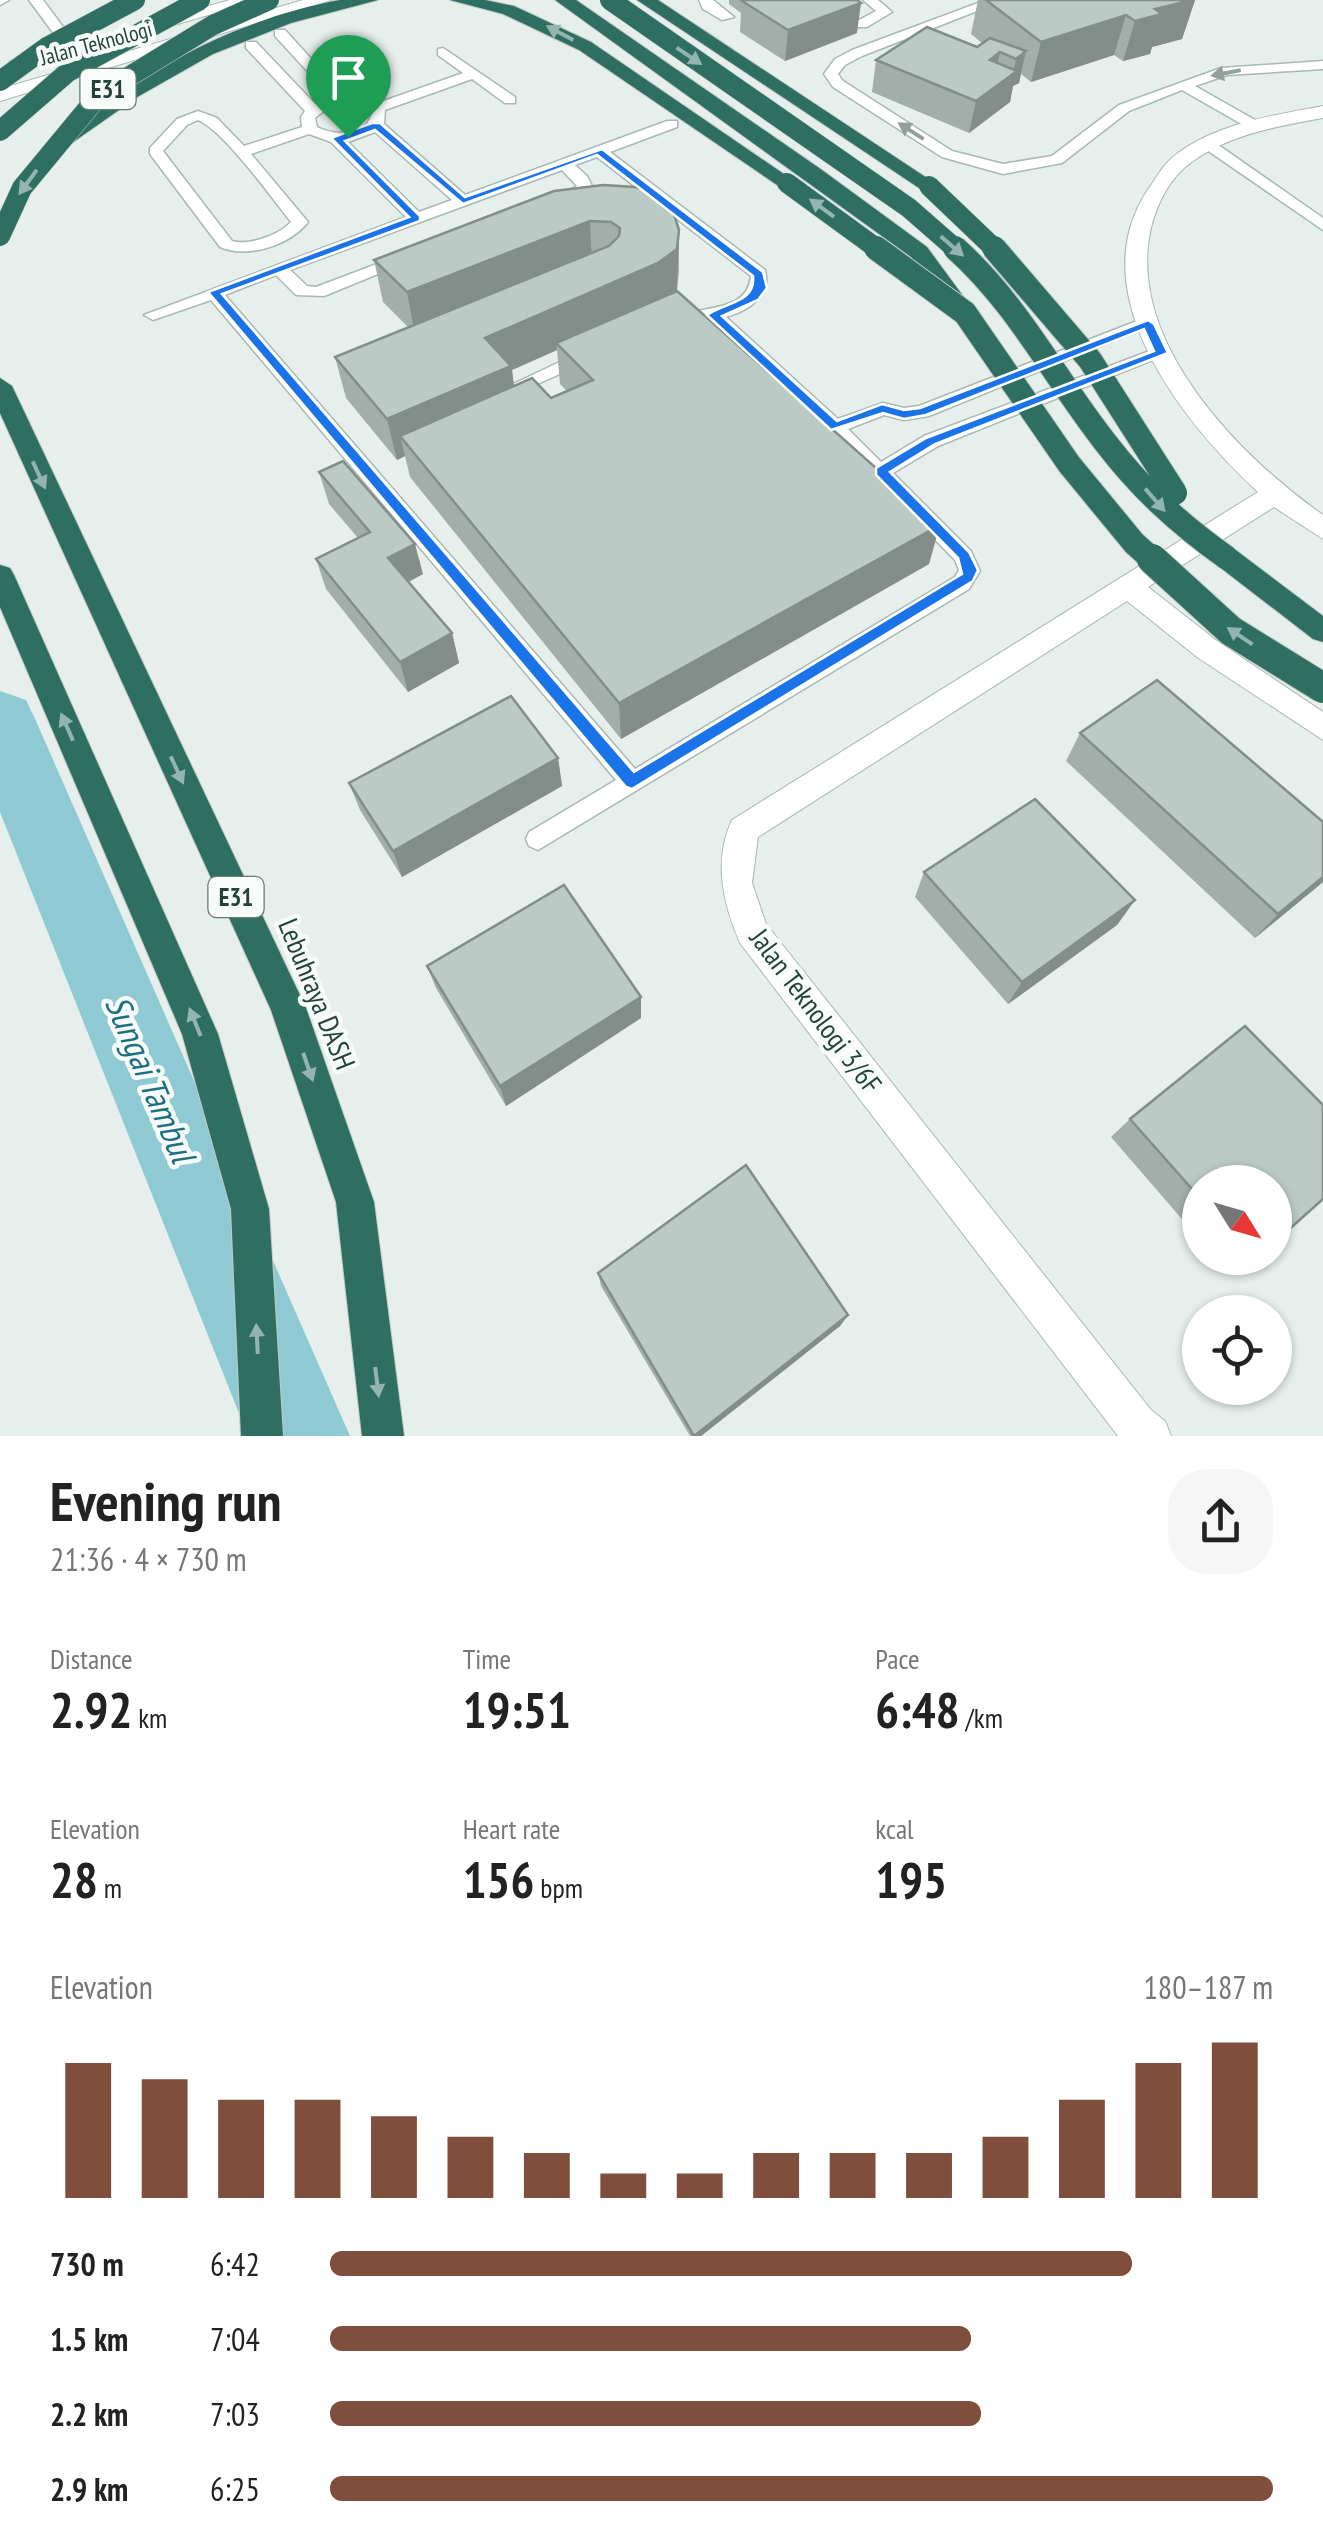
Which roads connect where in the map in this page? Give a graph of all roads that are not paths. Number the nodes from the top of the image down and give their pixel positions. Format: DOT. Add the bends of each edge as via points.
graph roads {
  1 [pos="36,0"];
  2 [pos="135,0"];
  3 [pos="200,0"];
  4 [pos="250,0"];
  5 [pos="269,0"];
  6 [pos="322,0"];
  7 [pos="369,0"];
  8 [pos="459,0"];
  9 [pos="564,0"];
  10 [pos="610,0"];
  11 [pos="646,0"];
  12 [pos="706,0"];
  13 [pos="870,0"];
  14 [pos="998,0"];
  15 [pos="727,17"];
  16 [pos="862,24"];
  17 [pos="280,32"];
  18 [pos="250,45"];
  19 [pos="73,50"];
  20 [pos="443,52"];
  21 [pos="1323,65"];
  22 [pos="0,69"];
  23 [pos="474,74"];
  24 [pos="0,81"];
  25 [pos="1182,85"];
  26 [pos="0,95"];
  27 [pos="340,100"];
  28 [pos="510,100"];
  29 [pos="378,108"];
  30 [pos="312,111"];
  31 [pos="1323,112"];
  32 [pos="672,124"];
  33 [pos="376,125"];
  34 [pos="1257,127"];
  35 [pos="310,129"];
  36 [pos="0,131"];
  37 [pos="336,138"];
  38 [pos="59,143"];
  39 [pos="1209,145"];
  40 [pos="598,151"];
  41 [pos="242,152"];
  42 [pos="565,164"];
  43 [pos="463,201"];
  44 [pos="542,208"];
  45 [pos="416,218"];
  46 [pos="1323,225"];
  47 [pos="0,236"];
  48 [pos="417,257"];
  49 [pos="279,269"];
  50 [pos="214,292"];
  51 [pos="965,314"];
  52 [pos="153,315"];
  53 [pos="687,315"];
  54 [pos="713,315"];
  55 [pos="1148,324"];
  56 [pos="607,346"];
  57 [pos="1161,353"];
  58 [pos="0,386"];
  59 [pos="518,386"];
  60 [pos="836,427"];
  61 [pos="880,471"];
  62 [pos="1276,493"];
  63 [pos="1323,528"];
  64 [pos="1227,558"];
  65 [pos="0,575"];
  66 [pos="1128,586"];
  67 [pos="1323,630"];
  68 [pos="1323,688"];
  69 [pos="1323,728"];
  70 [pos="632,782"];
  71 [pos="538,839"];
  72 [pos="262,1436"];
  73 [pos="383,1436"];
  74 [pos="1150,1436"];
  1 -- 19 [label="lane"];
  2 -- 24 [label="highway, bridge"];
  3 -- 36 [label="highway, E31, bridge" via="104,50 28,100"];
  4 -- 19 [label="street, Jalan Teknologi"];
  5 -- 38 [label="highway, E31, bridge" via="212,25 99,95"];
  6 -- 26 [label="street, Jalan Teknologi"];
  7 -- 38 [label="highway, bridge" via="288,16 186,59 126,91"];
  51 -- 8 [label="highway, one-way, bridge" via="787,182 584,46 508,10"];
  9 -- 51 [label="highway, bridge" via="919,252"];
  10 -- 64 [label="highway, one-way, bridge" via="909,208 974,265 1023,323 1105,443 1169,516"];
  11 -- 64 [label="highway, bridge" via="929,186 990,241 1100,376 1151,464"];
  12 -- 15 [label="lane"];
  13 -- 16 [label="lane" via="885,12"];
  25 -- 14 [label="lane, one-way" via="1124,108 1057,160 1003,169 947,154 832,74 857,53"];
  17 -- 27 [label="lane"];
  18 -- 30 [label="lane"];
  19 -- 22 [label="street, Jalan Teknologi"];
  20 -- 23 [label="lane"];
  21 -- 25 [label="lane, one-way" via="1226,71"];
  23 -- 28 [label="lane"];
  23 -- 29 [label="lane"];
  25 -- 34 [label="lane"];
  27 -- 29 [label="lane"];
  27 -- 30 [label="lane"];
  29 -- 33 [label="lane"];
  30 -- 35 [label="lane"];
  31 -- 34 [label="street"];
  32 -- 40 [label="lane"];
  33 -- 37 [label="lane"];
  33 -- 43 [label="lane"];
  34 -- 39 [label="street"];
  35 -- 37 [label="lane"];
  35 -- 41 [label="lane"];
  37 -- 45 [label="lane"];
  38 -- 47 [label="highway, E31, one-way, bridge" via="22,188"];
  39 -- 46 [label="lane"];
  39 -- 55 [label="street" via="1176,163 1146,198 1132,258"];
  40 -- 42 [label="lane"];
  40 -- 54 [label="lane" via="759,274 754,298"];
  41 -- 41 [label="lane" via="300,222 288,235 238,249 226,244 155,151 198,115"];
  42 -- 43 [label="lane"];
  42 -- 44 [label="lane" via="585,188"];
  43 -- 45 [label="lane"];
  45 -- 49 [label="lane"];
  48 -- 49 [label="lane" via="318,292 302,290"];
  49 -- 50 [label="lane"];
  50 -- 52 [label="lane"];
  50 -- 70 [label="lane"];
  68 -- 51 [label="highway, one-way, bridge" via="1231,631 1134,544 1069,464"];
  53 -- 54 [label="lane"];
  54 -- 60 [label="lane"];
  55 -- 57 [label="street"];
  55 -- 60 [label="lane" via="922,412 882,409"];
  56 -- 59 [label="lane"];
  57 -- 61 [label="lane" via="930,441"];
  57 -- 62 [label="street" via="1197,416"];
  58 -- 73 [label="highway, Lebuhraya DASH / E31, one-way" via="288,1008 355,1202"];
  60 -- 61 [label="lane"];
  61 -- 70 [label="lane" via="964,556 968,578"];
  62 -- 63 [label="street"];
  62 -- 66 [label="street, Jalan Teknologi 3/6F"];
  64 -- 67 [label="highway"];
  72 -- 65 [label="highway, one-way" via="250,1209 200,1034"];
  66 -- 69 [label="street"];
  66 -- 74 [label="street, Jalan Teknologi 3/6F" via="743,830 736,883 752,932"];
  70 -- 71 [label="lane"];
}
